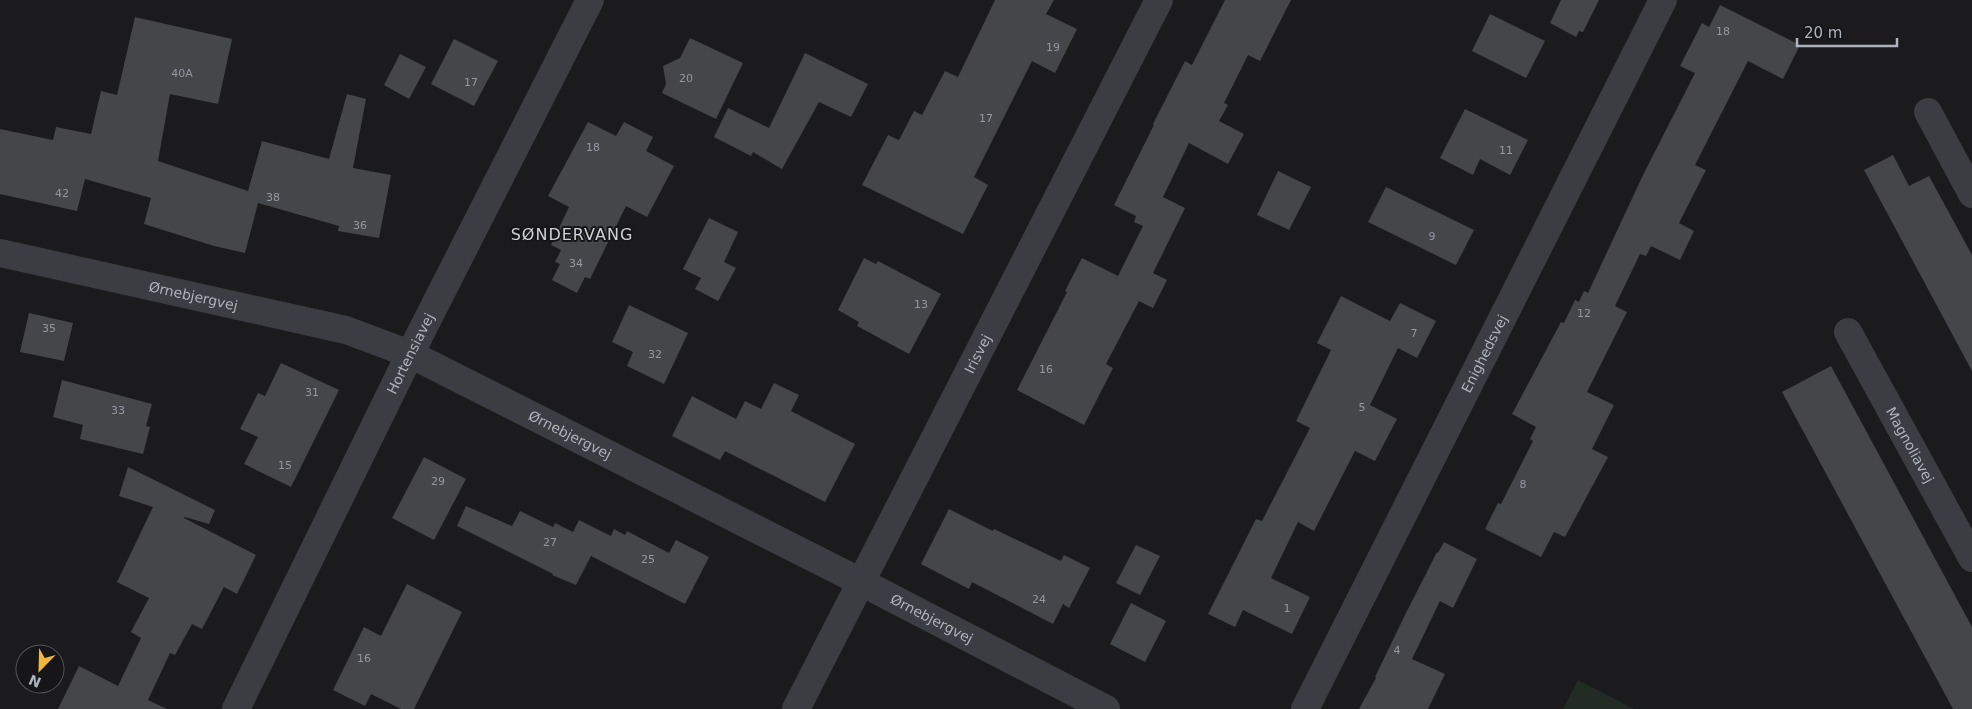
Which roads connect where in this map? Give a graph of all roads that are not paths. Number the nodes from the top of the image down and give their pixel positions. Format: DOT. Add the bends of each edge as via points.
graph roads {
  1 [pos="590,0"];
  2 [pos="1159,0"];
  3 [pos="1663,0"];
  4 [pos="1928,112"];
  5 [pos="1972,194"];
  6 [pos="0,253"];
  7 [pos="1848,332"];
  8 [pos="410,354"];
  9 [pos="1972,558"];
  10 [pos="861,582"];
  11 [pos="236,709"];
  12 [pos="796,709"];
  13 [pos="1106,709"];
  14 [pos="1305,709"];
  1 -- 8 [label="street, Hortensiavej"];
  2 -- 10 [label="street, Irisvej"];
  3 -- 14 [label="street, Enighedsvej"];
  4 -- 5 [label="street"];
  6 -- 8 [label="street, Ørnebjergvej" via="346,330"];
  7 -- 9 [label="street, Magnoliavej"];
  8 -- 10 [label="street, Ørnebjergvej"];
  8 -- 11 [label="street, Hortensiavej"];
  10 -- 12 [label="street, Irisvej"];
  10 -- 13 [label="street, Ørnebjergvej"];
}
